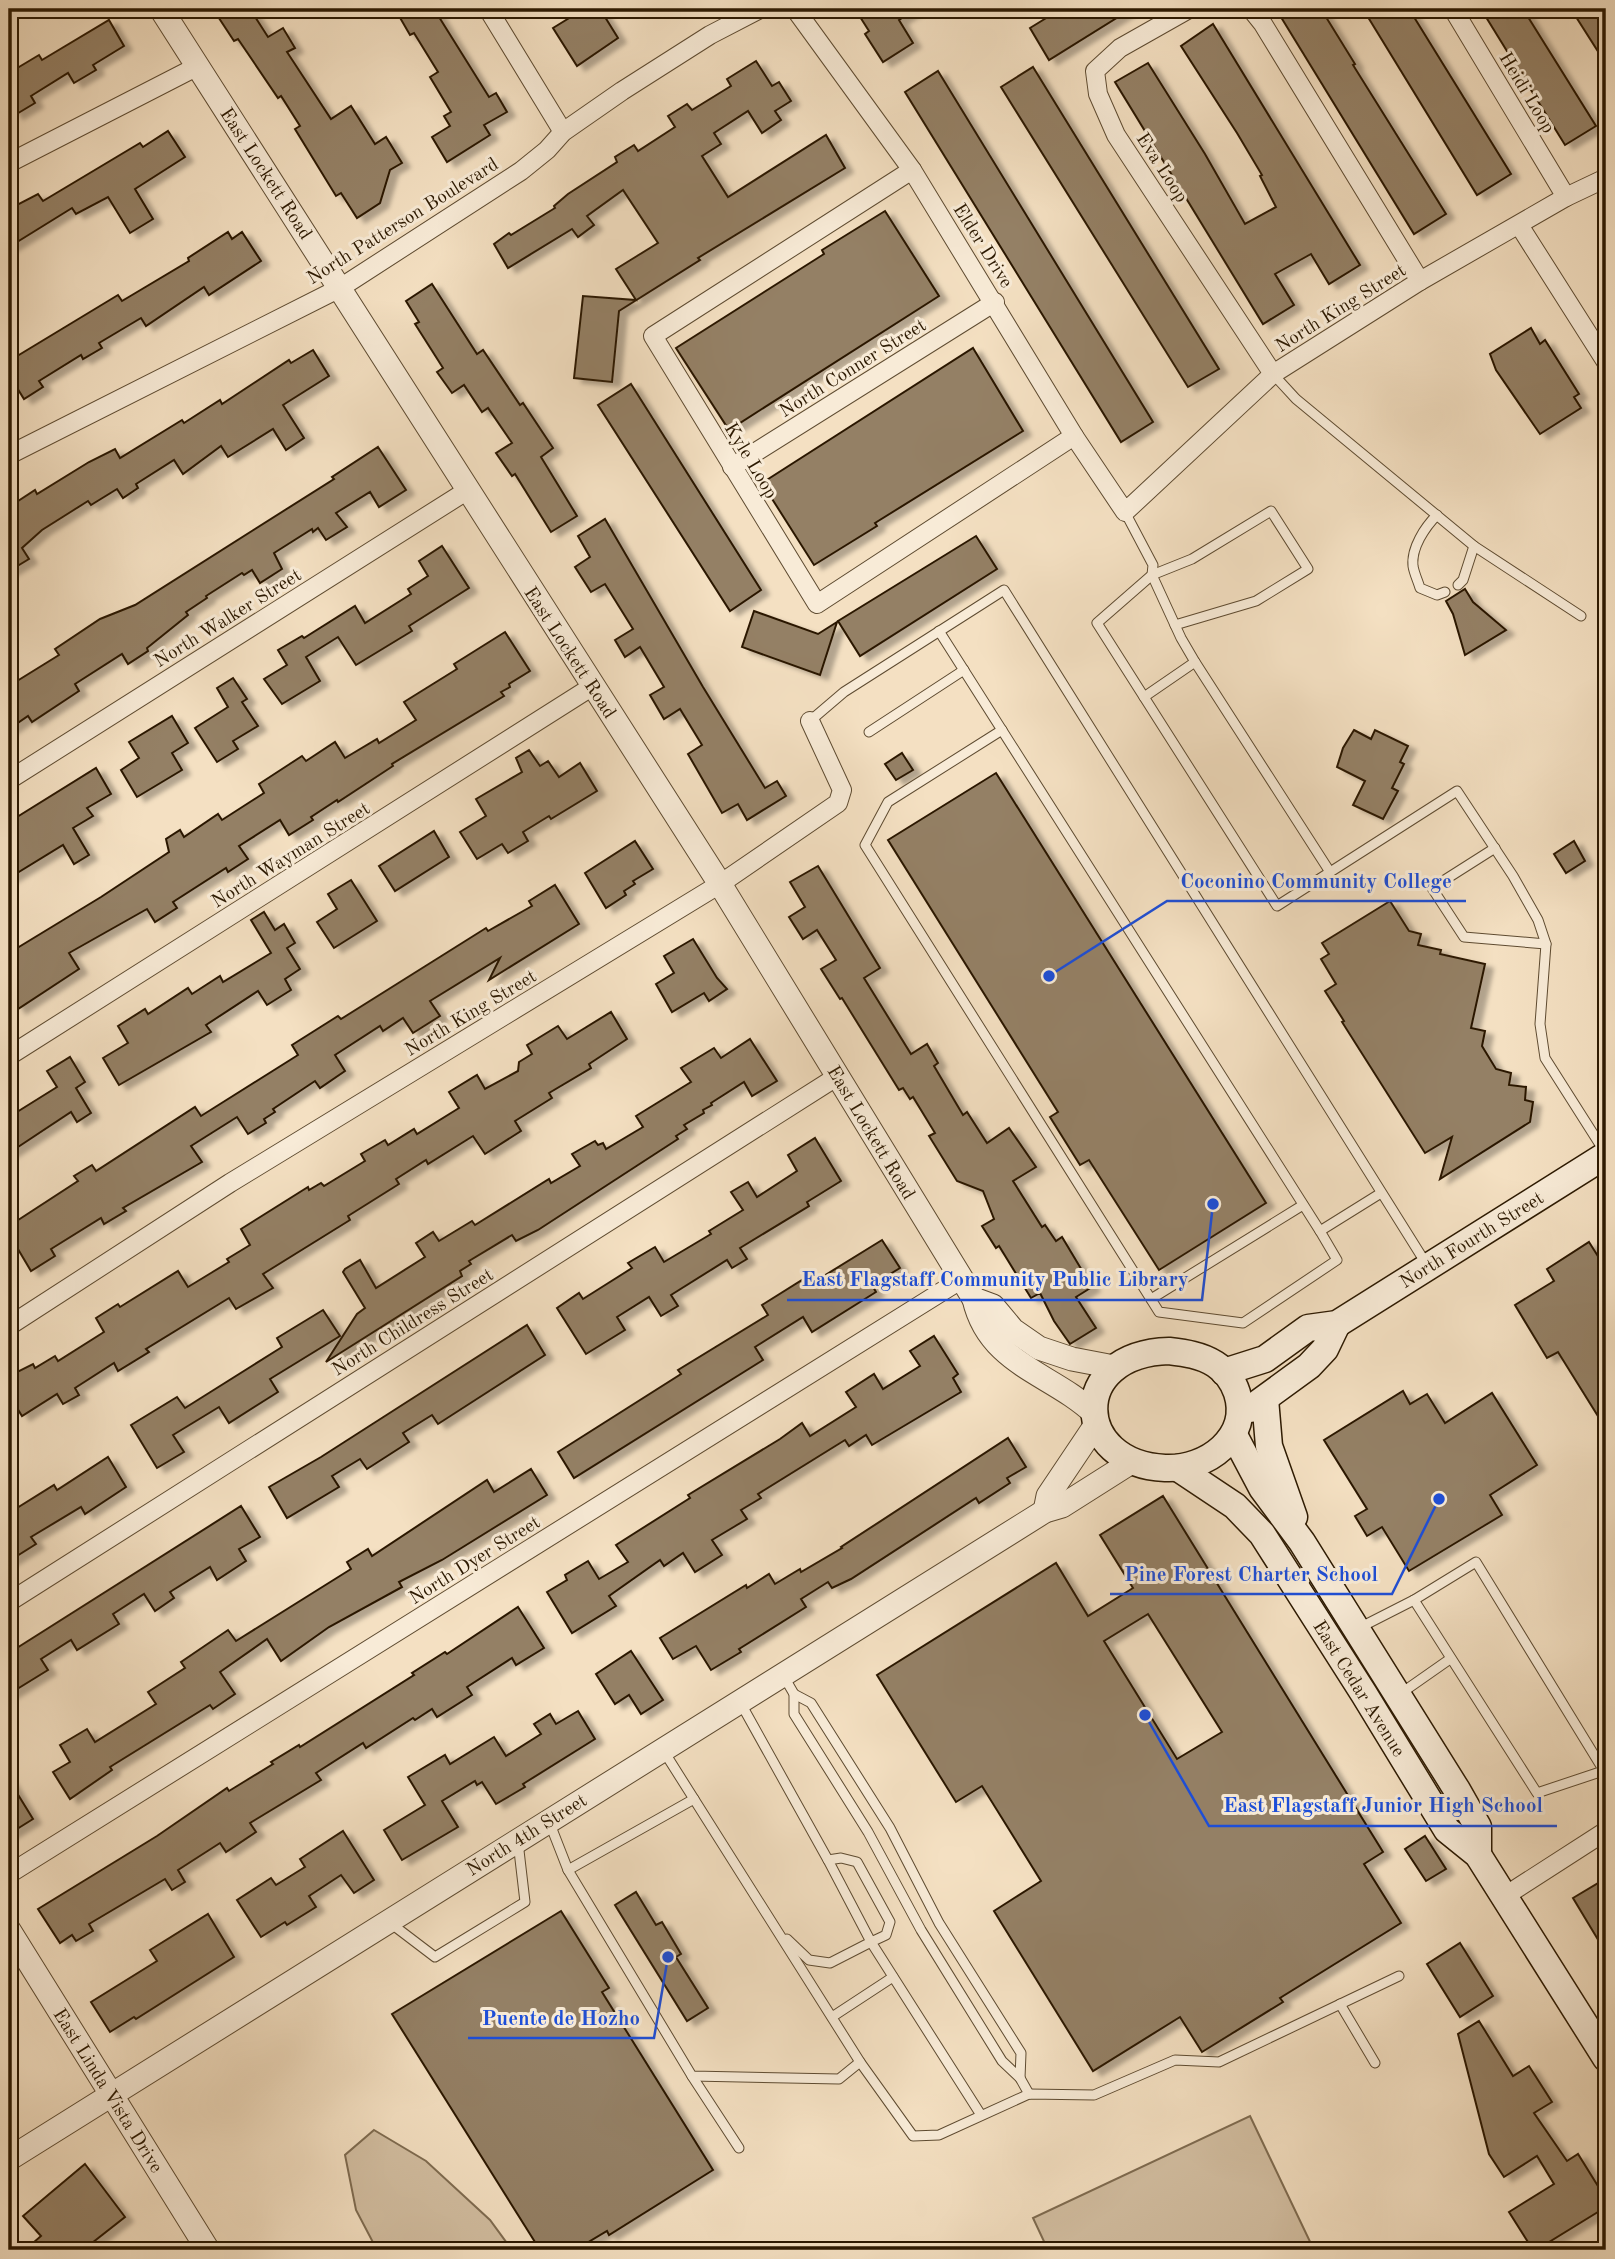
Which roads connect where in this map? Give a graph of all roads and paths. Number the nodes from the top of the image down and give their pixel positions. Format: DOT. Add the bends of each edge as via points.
graph roads {
  1 [pos="161,9"];
  2 [pos="488,9"];
  3 [pos="760,9"];
  4 [pos="795,9"];
  5 [pos="1189,9"];
  6 [pos="1251,9"];
  7 [pos="1452,9"];
  8 [pos="198,66"];
  9 [pos="563,132"];
  10 [pos="9,163"];
  11 [pos="912,170"];
  12 [pos="1606,178"];
  13 [pos="1566,197"];
  14 [pos="1519,225"];
  15 [pos="1420,281"];
  16 [pos="340,288"];
  17 [pos="995,302"];
  18 [pos="1606,362"];
  19 [pos="1273,374"];
  20 [pos="1074,436"];
  21 [pos="9,454"];
  22 [pos="732,467"];
  23 [pos="468,489"];
  24 [pos="1125,512"];
  25 [pos="1437,515"];
  26 [pos="1474,546"];
  27 [pos="1152,575"];
  28 [pos="1458,585"];
  29 [pos="1445,592"];
  30 [pos="1581,616"];
  31 [pos="1175,625"];
  32 [pos="939,631"];
  33 [pos="1195,662"];
  34 [pos="964,670"];
  35 [pos="593,686"];
  36 [pos="1144,697"];
  37 [pos="810,721"];
  38 [pos="1002,730"];
  39 [pos="869,732"];
  40 [pos="9,780"];
  41 [pos="1495,848"];
  42 [pos="1330,872"];
  43 [pos="720,884"];
  44 [pos="1546,944"];
  45 [pos="9,1056"];
  46 [pos="838,1076"];
  47 [pos="1606,1154"];
  48 [pos="1381,1193"];
  49 [pos="1303,1205"];
  50 [pos="1320,1231"];
  51 [pos="1427,1267"];
  52 [pos="962,1279"];
  53 [pos="974,1299"];
  54 [pos="1151,1299"];
  55 [pos="1337,1324"];
  56 [pos="9,1326"];
  57 [pos="1114,1367"];
  58 [pos="1224,1371"];
  59 [pos="1265,1399"];
  60 [pos="1096,1418"];
  61 [pos="1237,1425"];
  62 [pos="1133,1461"];
  63 [pos="1178,1468"];
  64 [pos="1045,1511"];
  65 [pos="1302,1542"];
  66 [pos="1414,1600"];
  67 [pos="9,1602"];
  68 [pos="1357,1629"];
  69 [pos="1450,1658"];
  70 [pos="782,1674"];
  71 [pos="794,1694"];
  72 [pos="1398,1695"];
  73 [pos="739,1701"];
  74 [pos="663,1749"];
  75 [pos="1605,1771"];
  76 [pos="694,1799"];
  77 [pos="548,1820"];
  78 [pos="1606,1831"];
  79 [pos="518,1839"];
  80 [pos="1478,1855"];
  81 [pos="828,1860"];
  82 [pos="568,1870"];
  83 [pos="9,1874"];
  84 [pos="1505,1896"];
  85 [pos="387,1921"];
  86 [pos="776,1928"];
  87 [pos="9,1930"];
  88 [pos="871,1942"];
  89 [pos="1399,1976"];
  90 [pos="894,1977"];
  91 [pos="1340,2004"];
  92 [pos="832,2017"];
  93 [pos="1606,2058"];
  94 [pos="860,2062"];
  95 [pos="1375,2063"];
  96 [pos="691,2076"];
  97 [pos="1020,2078"];
  98 [pos="112,2094"];
  99 [pos="1029,2094"];
  100 [pos="981,2115"];
  101 [pos="739,2148"];
  102 [pos="9,2159"];
  103 [pos="208,2250"];
  1 -- 8 [label="street, East Lockett Road"];
  2 -- 9 [label="street"];
  3 -- 9 [label="street, North Patterson Boulevard" via="710,35"];
  4 -- 11 [label="street, Elder Drive"];
  5 -- 19 [label="street, Eva Loop" via="1120,47 1095,71 1098,94 1116,135"];
  6 -- 15 [label="street"];
  7 -- 13 [label="street, Heidi Loop"];
  8 -- 10 [label="street"];
  8 -- 16 [label="street, East Lockett Road"];
  9 -- 16 [label="street, North Patterson Boulevard" via="521,171"];
  11 -- 17 [label="street, Elder Drive"];
  11 -- 22 [label="street, Kyle Loop" via="653,336"];
  12 -- 13 [label="street, North King Street"];
  13 -- 14 [label="street, North King Street"];
  14 -- 15 [label="street, North King Street"];
  14 -- 18 [label="street"];
  15 -- 19 [label="street, North King Street"];
  16 -- 21 [label="street, North Patterson Boulevard"];
  16 -- 23 [label="street, East Lockett Road"];
  17 -- 20 [label="street, Elder Drive"];
  17 -- 22 [label="street, North Conner Street"];
  19 -- 24 [label="street, North King Street"];
  19 -- 25 [label="lane"];
  20 -- 22 [label="street, Kyle Loop" via="817,604"];
  20 -- 24 [label="street, Elder Drive"];
  23 -- 35 [label="street, East Lockett Road"];
  23 -- 40 [label="street, North Walker Street"];
  24 -- 27 [label="lane" via="1153,565"];
  25 -- 26 [label="lane"];
  25 -- 29 [label="lane" via="1417,544 1413,564 1420,588 1437,595"];
  26 -- 28 [label="lane"];
  26 -- 30 [label="lane"];
  27 -- 31 [label="lane"];
  27 -- 31 [label="lane" via="1192,559 1271,511 1308,569 1256,601"];
  27 -- 36 [label="lane" via="1097,623"];
  31 -- 33 [label="lane"];
  32 -- 34 [label="lane"];
  32 -- 37 [label="lane, North King Street" via="844,692"];
  32 -- 48 [label="lane, North King Street" via="1004,590"];
  33 -- 36 [label="lane"];
  33 -- 42 [label="lane"];
  34 -- 38 [label="lane"];
  34 -- 39 [label="lane"];
  35 -- 43 [label="street, East Lockett Road"];
  35 -- 45 [label="street, North Wayman Street"];
  36 -- 42 [label="lane" via="1277,905"];
  37 -- 43 [label="street, North King Street" via="842,790 838,803"];
  38 -- 49 [label="lane"];
  38 -- 54 [label="lane" via="888,802 865,845"];
  41 -- 42 [label="lane" via="1457,791"];
  41 -- 44 [label="lane" via="1538,920"];
  41 -- 44 [label="lane" via="1432,888 1464,937"];
  43 -- 46 [label="street, East Lockett Road"];
  43 -- 56 [label="street, North King Street" via="230,1183"];
  44 -- 47 [label="lane" via="1540,1024 1545,1058"];
  46 -- 52 [label="street, East Lockett Road"];
  46 -- 67 [label="street, North Childress Street"];
  47 -- 51 [label="main road, North Fourth Street"];
  48 -- 50 [label="lane"];
  48 -- 51 [label="lane"];
  49 -- 50 [label="lane"];
  49 -- 54 [label="lane"];
  50 -- 54 [label="lane" via="1338,1260 1243,1322 1159,1312"];
  51 -- 55 [label="main road, North Fourth Street"];
  52 -- 53 [label="street, East Lockett Road"];
  52 -- 83 [label="street, North Dyer Street"];
  53 -- 57 [label="street, East Lockett Road" via="993,1306 1013,1330 1039,1348 1072,1360"];
  53 -- 60 [label="street, East Lockett Road" via="979,1319 1007,1354 1083,1402"];
  55 -- 58 [label="main road, North Fourth Street" via="1308,1328 1265,1359"];
  55 -- 59 [label="main road, North Fourth Street" via="1325,1349 1309,1366"];
  57 -- 58 [label="main road" via="1137,1356 1169,1351 1202,1358"];
  57 -- 60 [label="main road" via="1098,1389"];
  58 -- 61 [label="main road" via="1240,1403"];
  59 -- 61 [label="main road, North Fourth Street"];
  59 -- 65 [label="main road" via="1269,1446"];
  60 -- 62 [label="main road" via="1108,1445"];
  60 -- 64 [label="street" via="1048,1496"];
  61 -- 63 [label="main road" via="1216,1453 1203,1462"];
  61 -- 65 [label="main road, East Cedar Avenue" via="1262,1488"];
  62 -- 63 [label="main road"];
  62 -- 64 [label="street, North 4th Street" via="1062,1506"];
  63 -- 80 [label="main road, East Cedar Avenue" via="1235,1506 1262,1534 1447,1830"];
  64 -- 70 [label="street, North 4th Street"];
  65 -- 68 [label="main road, East Cedar Avenue"];
  66 -- 68 [label="lane"];
  66 -- 69 [label="lane"];
  66 -- 75 [label="lane" via="1476,1562"];
  68 -- 72 [label="main road, East Cedar Avenue"];
  69 -- 72 [label="lane"];
  69 -- 75 [label="lane" via="1537,1793"];
  70 -- 71 [label="lane"];
  70 -- 73 [label="street, North 4th Street"];
  71 -- 97 [label="lane" via="794,1714 868,1832 921,1930 1002,2062"];
  71 -- 97 [label="lane" via="811,1703 890,1828 939,1923 1021,2053"];
  72 -- 80 [label="main road, East Cedar Avenue" via="1478,1827"];
  73 -- 74 [label="street, North 4th Street"];
  73 -- 81 [label="lane"];
  74 -- 76 [label="lane"];
  74 -- 77 [label="street, North 4th Street"];
  76 -- 82 [label="lane"];
  76 -- 86 [label="lane"];
  77 -- 79 [label="street, North 4th Street"];
  77 -- 82 [label="lane"];
  78 -- 84 [label="street"];
  79 -- 85 [label="street, North 4th Street"];
  79 -- 85 [label="lane" via="526,1902 435,1957"];
  80 -- 84 [label="main road, East Cedar Avenue"];
  81 -- 88 [label="lane"];
  81 -- 88 [label="lane" via="857,1863 890,1923 886,1935"];
  82 -- 96 [label="lane"];
  84 -- 93 [label="main road, East Cedar Avenue"];
  85 -- 98 [label="street, North 4th Street"];
  86 -- 88 [label="lane" via="809,1960 830,1963"];
  86 -- 92 [label="lane"];
  87 -- 98 [label="street, East Linda Vista Drive"];
  88 -- 90 [label="lane"];
  89 -- 91 [label="lane"];
  90 -- 92 [label="lane"];
  90 -- 100 [label="lane"];
  91 -- 95 [label="lane"];
  91 -- 99 [label="lane" via="1219,2062 1175,2060 1094,2095"];
  92 -- 94 [label="lane"];
  94 -- 96 [label="lane" via="839,2078"];
  94 -- 100 [label="lane" via="913,2136 939,2136"];
  96 -- 101 [label="lane"];
  97 -- 99 [label="lane"];
  98 -- 102 [label="street, North 4th Street"];
  98 -- 103 [label="street, East Linda Vista Drive"];
  99 -- 100 [label="lane"];
}
